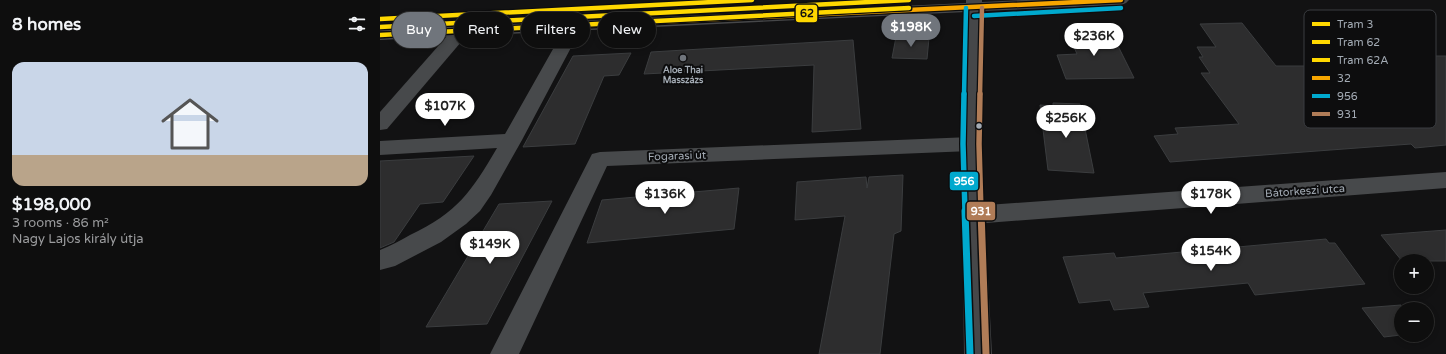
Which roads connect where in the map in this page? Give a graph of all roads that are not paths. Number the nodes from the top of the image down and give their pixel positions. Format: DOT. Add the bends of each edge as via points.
graph roads {
  1 [pos="1121,0"];
  2 [pos="974,4"];
  3 [pos="590,25"];
  4 [pos="454,31"];
  5 [pos="380,35"];
  6 [pos="454,39"];
  7 [pos="562,48"];
  8 [pos="380,124"];
  9 [pos="512,140"];
  10 [pos="972,144"];
  11 [pos="380,148"];
  12 [pos="1446,180"];
  13 [pos="973,215"];
  14 [pos="380,260"];
  15 [pos="504,354"];
  16 [pos="978,354"];
  1 -- 2 [label="main road"];
  2 -- 3 [label="main road"];
  2 -- 10 [label="main road"];
  4 -- 5 [label="main road"];
  6 -- 8 [label="street"];
  7 -- 9 [label="street"];
  9 -- 11 [label="street"];
  9 -- 14 [label="street" via="479,196 458,218 432,235"];
  10 -- 13 [label="main road"];
  10 -- 15 [label="street, Fogarasi út" via="600,159"];
  12 -- 13 [label="street, Bátorkeszi utca"];
  13 -- 16 [label="main road"];
}
